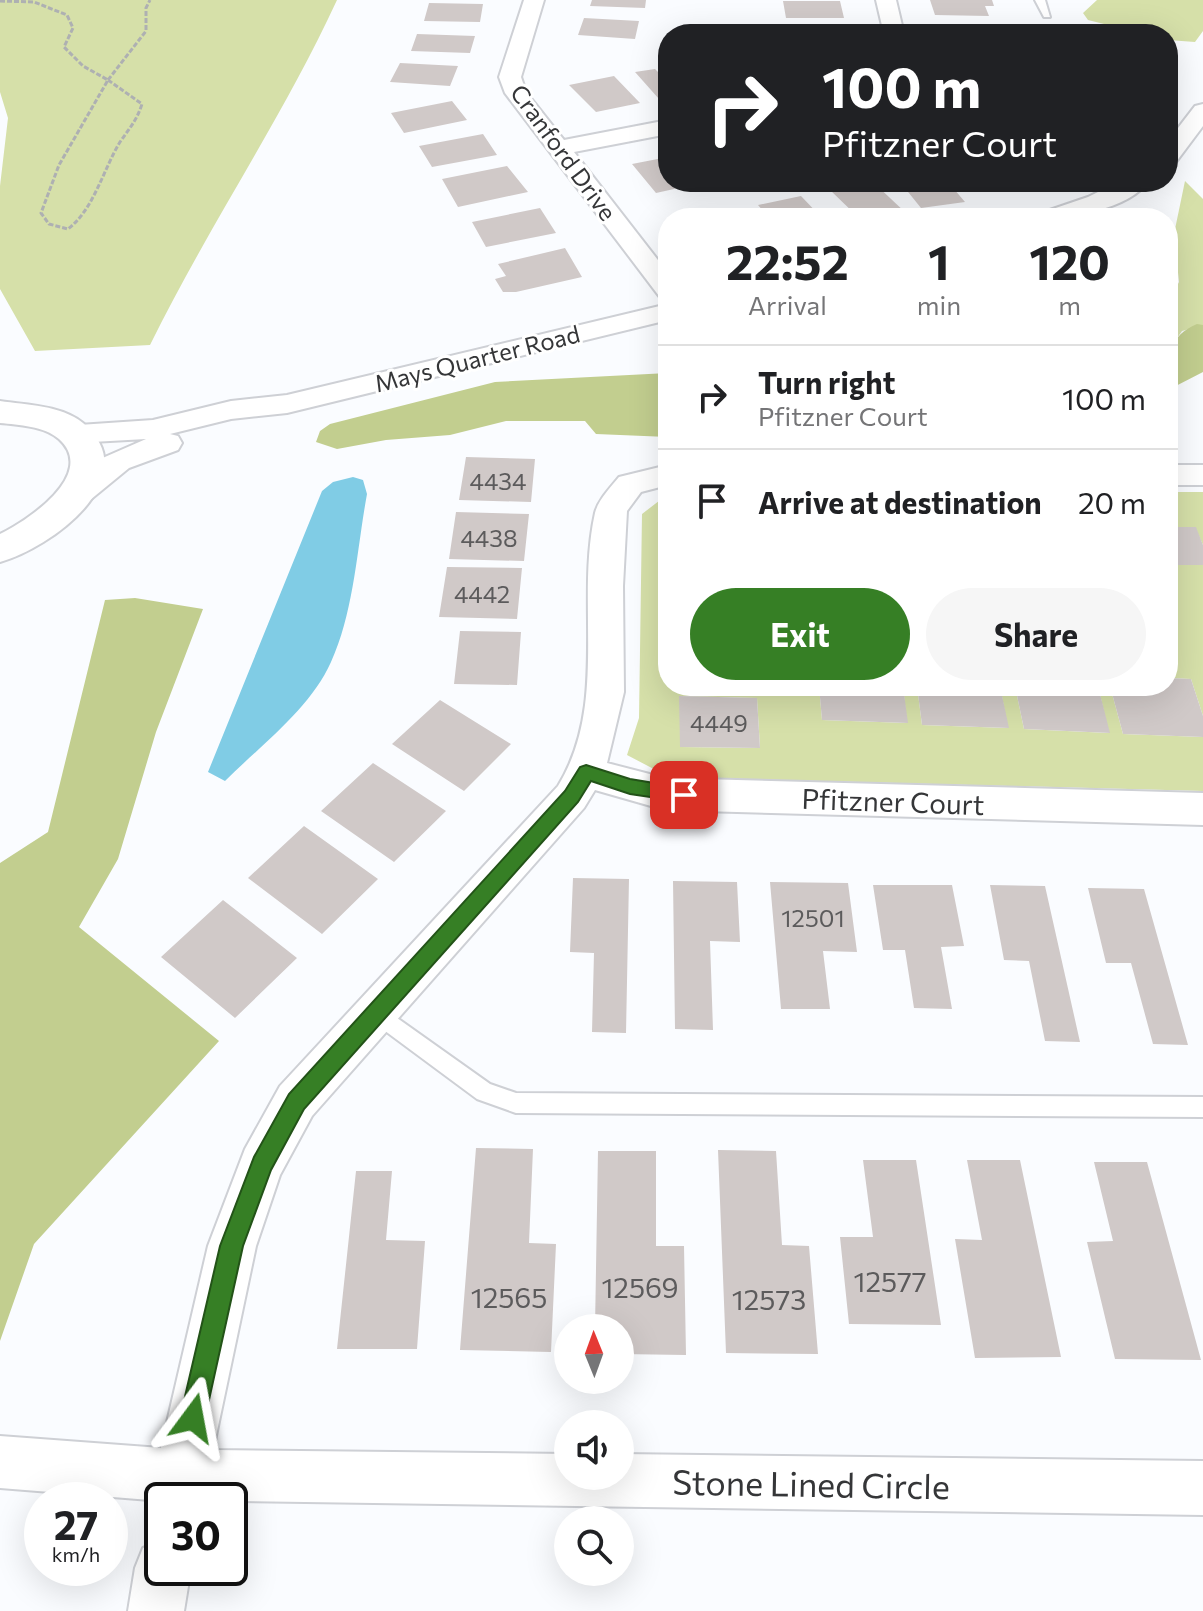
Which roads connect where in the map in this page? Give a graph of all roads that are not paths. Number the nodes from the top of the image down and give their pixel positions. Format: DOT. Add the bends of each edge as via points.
graph roads {
  1 [pos="534,0"];
  2 [pos="886,0"];
  3 [pos="1040,0"];
  4 [pos="1047,15"];
  5 [pos="892,24"];
  6 [pos="1203,111"];
  7 [pos="658,129"];
  8 [pos="1178,144"];
  9 [pos="559,148"];
  10 [pos="1116,192"];
  11 [pos="1079,208"];
  12 [pos="658,277"];
  13 [pos="658,314"];
  14 [pos="287,404"];
  15 [pos="0,412"];
  16 [pos="74,433"];
  17 [pos="1178,475"];
  18 [pos="1203,475"];
  19 [pos="658,477"];
  20 [pos="79,493"];
  21 [pos="5,555"];
  22 [pos="586,772"];
  23 [pos="1203,809"];
  24 [pos="376,1012"];
  25 [pos="1203,1107"];
  26 [pos="0,1462"];
  27 [pos="179,1482"];
  28 [pos="144,1483"];
  29 [pos="248,1488"];
  30 [pos="1203,1488"];
  31 [pos="160,1586"];
  32 [pos="156,1611"];
  1 -- 9 [label="street, Cranford Drive" via="510,77 516,93"];
  2 -- 5 [label="street"];
  3 -- 4 [label="lane"];
  6 -- 8 [label="street"];
  7 -- 9 [label="street"];
  9 -- 12 [label="street, Cranford Drive"];
  10 -- 11 [label="street"];
  13 -- 14 [label="street, Mays Quarter Road"];
  14 -- 16 [label="street, Mays Quarter Road" via="231,410 153,429"];
  14 -- 20 [label="street, Mays Quarter Road" via="238,426 140,450 107,465"];
  15 -- 16 [label="street" via="42,416"];
  16 -- 20 [label="street" via="86,450 88,471"];
  17 -- 18 [label="street"];
  19 -- 22 [label="street" via="630,484 611,510 606,692"];
  20 -- 21 [label="street"];
  22 -- 23 [label="street, Pfitzner Court" via="665,794"];
  22 -- 24 [label="street" via="571,797"];
  24 -- 25 [label="lane" via="484,1092 516,1103"];
  24 -- 27 [label="street" via="296,1101 261,1165 232,1246"];
  26 -- 28 [label="street, Stone Lined Circle"];
  29 -- 30 [label="street, Stone Lined Circle"];
  31 -- 32 [label="street"];
}
